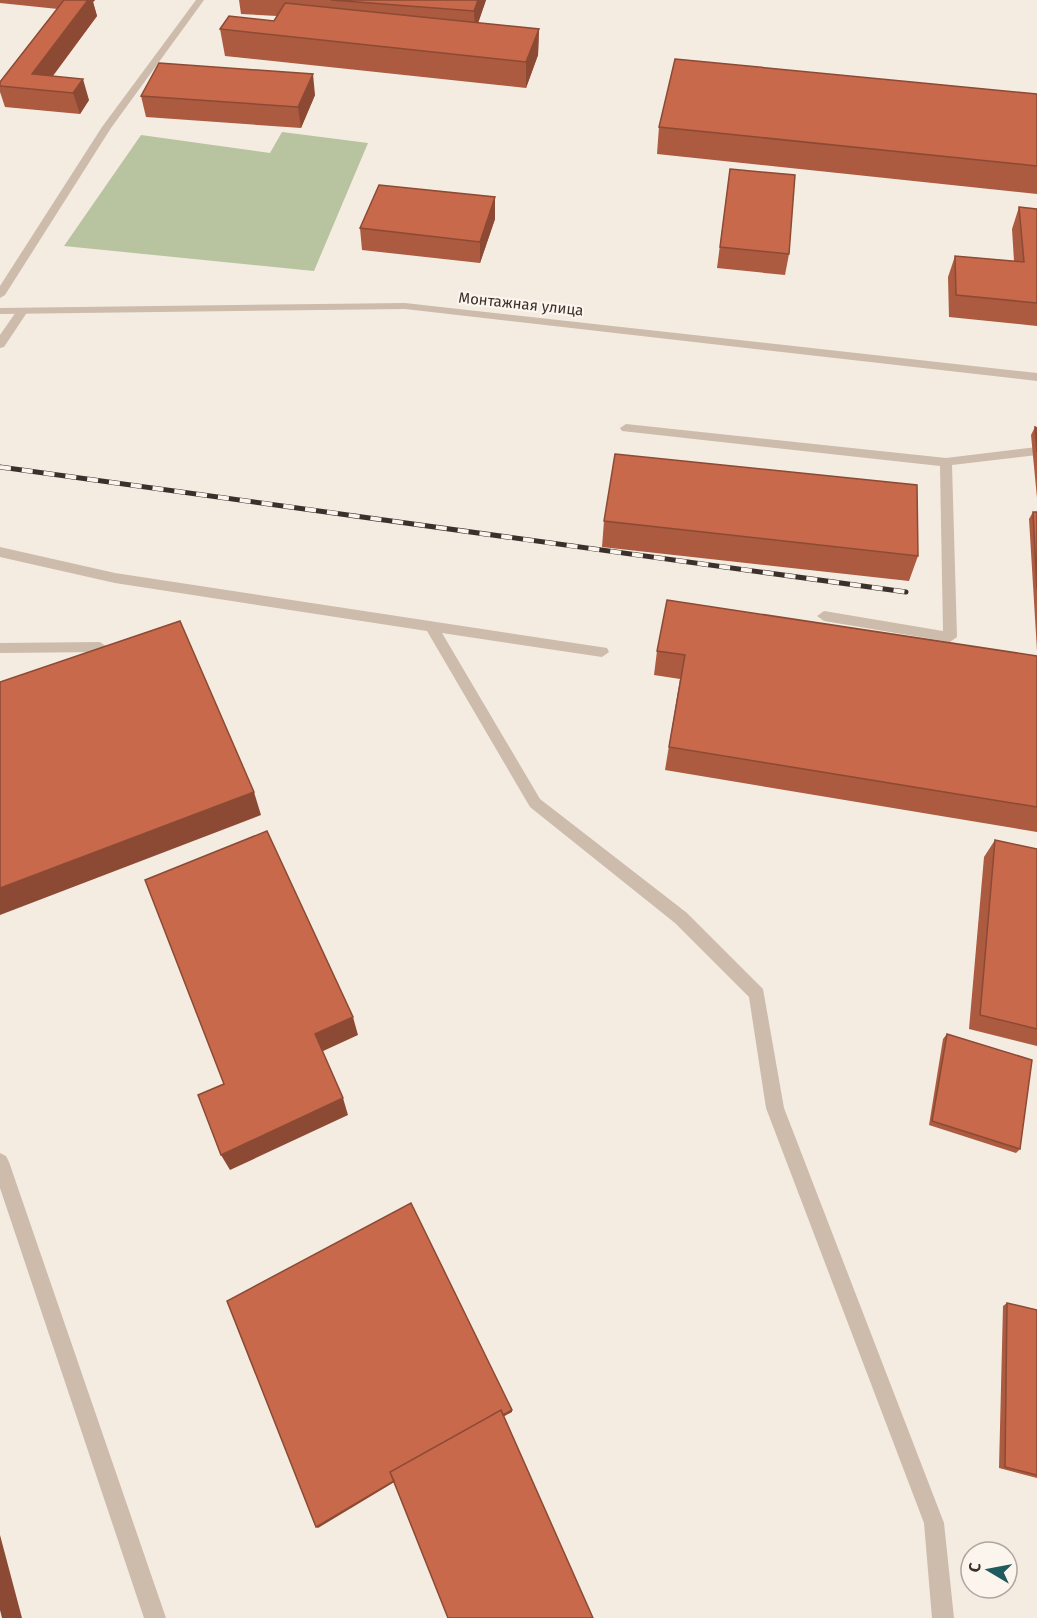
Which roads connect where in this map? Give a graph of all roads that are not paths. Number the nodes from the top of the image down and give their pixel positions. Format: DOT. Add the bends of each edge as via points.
graph roads {
  1 [pos="200,0"];
  2 [pos="0,295"];
  3 [pos="0,311"];
  4 [pos="22,311"];
  5 [pos="0,344"];
  6 [pos="1037,377"];
  7 [pos="626,428"];
  8 [pos="1037,451"];
  9 [pos="946,462"];
  10 [pos="0,552"];
  11 [pos="824,616"];
  12 [pos="431,626"];
  13 [pos="100,647"];
  14 [pos="0,648"];
  15 [pos="602,652"];
  16 [pos="0,1162"];
  17 [pos="155,1618"];
  18 [pos="943,1618"];
  1 -- 2 [label="street" via="107,127"];
  3 -- 4 [label="street, Монтажная улица"];
  4 -- 5 [label="street"];
  4 -- 6 [label="street, Монтажная улица" via="405,306"];
  7 -- 9 [label="street"];
  8 -- 9 [label="street"];
  9 -- 11 [label="street" via="950,637"];
  10 -- 12 [label="street" via="115,578"];
  12 -- 15 [label="street"];
  12 -- 18 [label="street" via="535,803 681,918 757,994 775,1108 934,1523"];
  13 -- 14 [label="street"];
  16 -- 17 [label="street"];
}
